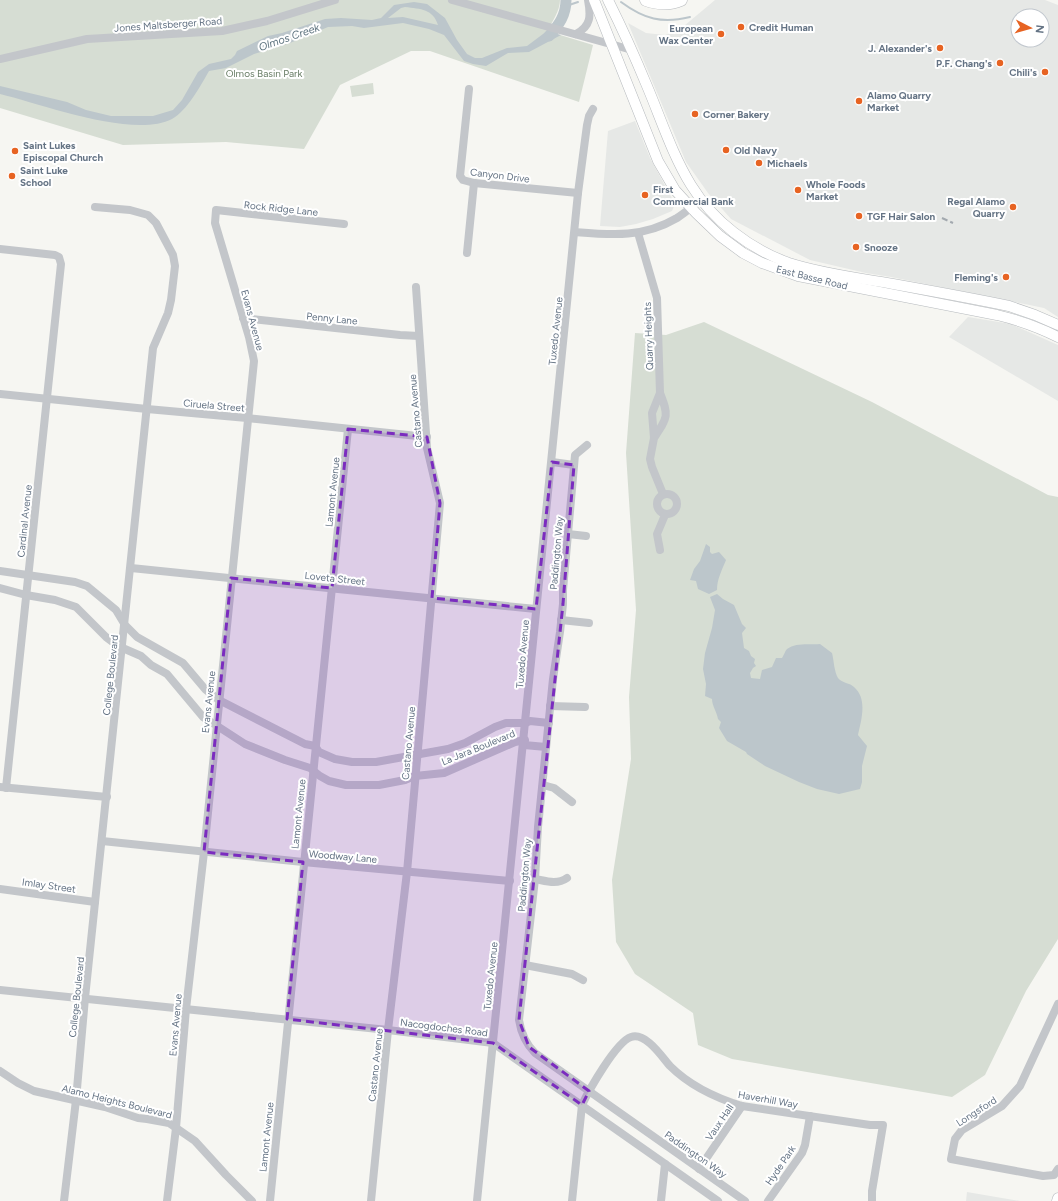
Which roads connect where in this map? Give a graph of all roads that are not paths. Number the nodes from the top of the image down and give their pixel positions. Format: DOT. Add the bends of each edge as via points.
graph roads {
  1 [pos="335,0"];
  2 [pos="452,0"];
  3 [pos="588,0"];
  4 [pos="594,0"];
  5 [pos="602,0"];
  6 [pos="608,0"];
  7 [pos="646,0"];
  8 [pos="681,0"];
  9 [pos="574,34"];
  10 [pos="611,44"];
  11 [pos="632,50"];
  12 [pos="0,59"];
  13 [pos="469,89"];
  14 [pos="593,109"];
  15 [pos="474,183"];
  16 [pos="578,193"];
  17 [pos="701,200"];
  18 [pos="95,207"];
  19 [pos="691,207"];
  20 [pos="216,210"];
  21 [pos="344,224"];
  22 [pos="575,232"];
  23 [pos="638,233"];
  24 [pos="0,249"];
  25 [pos="467,253"];
  26 [pos="825,277"];
  27 [pos="416,287"];
  28 [pos="244,318"];
  29 [pos="1058,325"];
  30 [pos="419,336"];
  31 [pos="1058,337"];
  32 [pos="660,393"];
  33 [pos="0,394"];
  34 [pos="47,399"];
  35 [pos="147,409"];
  36 [pos="247,418"];
  37 [pos="348,429"];
  38 [pos="427,438"];
  39 [pos="654,438"];
  40 [pos="588,445"];
  41 [pos="552,462"];
  42 [pos="574,465"];
  43 [pos="663,494"];
  44 [pos="665,515"];
  45 [pos="568,534"];
  46 [pos="586,536"];
  47 [pos="660,550"];
  48 [pos="131,568"];
  49 [pos="0,571"];
  50 [pos="28,575"];
  51 [pos="231,578"];
  52 [pos="0,588"];
  53 [pos="332,588"];
  54 [pos="26,595"];
  55 [pos="432,598"];
  56 [pos="536,609"];
  57 [pos="561,620"];
  58 [pos="589,623"];
  59 [pos="125,625"];
  60 [pos="123,649"];
  61 [pos="219,700"];
  62 [pos="550,706"];
  63 [pos="585,707"];
  64 [pos="526,723"];
  65 [pos="549,724"];
  66 [pos="216,725"];
  67 [pos="524,743"];
  68 [pos="315,746"];
  69 [pos="546,748"];
  70 [pos="417,755"];
  71 [pos="313,770"];
  72 [pos="415,776"];
  73 [pos="543,785"];
  74 [pos="3,787"];
  75 [pos="107,797"];
  76 [pos="572,802"];
  77 [pos="102,841"];
  78 [pos="204,852"];
  79 [pos="303,862"];
  80 [pos="407,872"];
  81 [pos="567,878"];
  82 [pos="535,879"];
  83 [pos="510,881"];
  84 [pos="0,889"];
  85 [pos="95,902"];
  86 [pos="525,965"];
  87 [pos="583,980"];
  88 [pos="0,990"];
  89 [pos="85,998"];
  90 [pos="1058,1004"];
  91 [pos="186,1009"];
  92 [pos="288,1019"];
  93 [pos="388,1030"];
  94 [pos="493,1043"];
  95 [pos="0,1070"];
  96 [pos="589,1091"];
  97 [pos="76,1100"];
  98 [pos="582,1105"];
  99 [pos="742,1106"];
  100 [pos="810,1116"];
  101 [pos="176,1128"];
  102 [pos="665,1164"];
  103 [pos="699,1169"];
  104 [pos="1058,1169"];
  105 [pos="1058,1198"];
  106 [pos="64,1201"];
  107 [pos="167,1201"];
  108 [pos="252,1201"];
  109 [pos="270,1201"];
  110 [pos="371,1201"];
  111 [pos="477,1201"];
  112 [pos="572,1201"];
  113 [pos="661,1201"];
  114 [pos="718,1201"];
  115 [pos="745,1201"];
  116 [pos="768,1201"];
  117 [pos="872,1201"];
  118 [pos="1057,1201"];
  1 -- 12 [label="street, Jones Maltsberger Road" via="267,21 222,31 87,39"];
  2 -- 9 [label="street"];
  3 -- 9 [label="street" via="589,21 583,30"];
  4 -- 10 [label="main road, East Basse Road"];
  5 -- 11 [label="main road" via="623,43"];
  6 -- 11 [label="main road, East Basse Road"];
  7 -- 8 [label="highway" via="668,4"];
  9 -- 10 [label="street"];
  10 -- 11 [label="street"];
  10 -- 19 [label="main road, East Basse Road" via="658,161 675,190"];
  11 -- 17 [label="main road, East Basse Road" via="676,157"];
  13 -- 15 [label="street, Canyon Drive" via="460,176 463,180"];
  14 -- 16 [label="street, Tuxedo Avenue" via="586,125"];
  15 -- 16 [label="street, Canyon Drive"];
  15 -- 25 [label="street"];
  16 -- 22 [label="street, Tuxedo Avenue"];
  17 -- 19 [label="street"];
  17 -- 26 [label="main road, East Basse Road" via="726,226 755,247"];
  18 -- 35 [label="street, College Boulevard" via="130,210 148,215 156,223 173,255 175,266 171,300 153,348"];
  19 -- 23 [label="street" via="668,223"];
  19 -- 26 [label="main road, East Basse Road" via="720,236 762,263 779,270"];
  20 -- 21 [label="street, Rock Ridge Lane"];
  20 -- 28 [label="street, Evans Avenue" via="215,223"];
  22 -- 23 [label="street" via="607,235"];
  22 -- 41 [label="street, Tuxedo Avenue"];
  23 -- 32 [label="street, Quarry Heights" via="657,298"];
  24 -- 34 [label="street, Cardinal Avenue" via="59,257 61,264"];
  26 -- 29 [label="main road, East Basse Road" via="1009,306"];
  26 -- 31 [label="main road, East Basse Road" via="997,315 1039,328"];
  27 -- 30 [label="street, Castano Avenue"];
  28 -- 30 [label="street, Penny Lane"];
  28 -- 36 [label="street, Evans Avenue" via="254,361"];
  30 -- 38 [label="street, Castano Avenue"];
  32 -- 39 [label="street, Quarry Heights" via="652,413"];
  32 -- 39 [label="street, Quarry Heights" via="666,416"];
  33 -- 34 [label="street, Ciruela Street"];
  34 -- 35 [label="street, Ciruela Street"];
  34 -- 50 [label="street, Cardinal Avenue"];
  35 -- 36 [label="street, Ciruela Street"];
  35 -- 48 [label="street, College Boulevard"];
  36 -- 37 [label="street, Ciruela Street"];
  36 -- 51 [label="street, Evans Avenue"];
  37 -- 38 [label="street, Ciruela Street"];
  37 -- 53 [label="street, Lamont Avenue"];
  38 -- 55 [label="street, Castano Avenue" via="440,503"];
  39 -- 43 [label="street, Quarry Heights" via="650,459"];
  40 -- 42 [label="street, Paddington Way" via="575,455"];
  41 -- 42 [label="street"];
  41 -- 56 [label="street, Tuxedo Avenue"];
  42 -- 45 [label="street, Paddington Way"];
  43 -- 44 [label="street" via="658,499 657,506"];
  43 -- 44 [label="street" via="673,496 678,505 673,513"];
  44 -- 47 [label="street" via="658,534"];
  45 -- 46 [label="street"];
  45 -- 57 [label="street, Paddington Way"];
  48 -- 51 [label="street, Loveta Street"];
  48 -- 59 [label="street, College Boulevard"];
  49 -- 50 [label="street, La Jara Boulevard"];
  50 -- 54 [label="street, Cardinal Avenue"];
  50 -- 59 [label="street, La Jara Boulevard" via="86,586 116,610"];
  51 -- 53 [label="street, Loveta Street"];
  51 -- 61 [label="street, Evans Avenue"];
  52 -- 54 [label="street, La Jara Boulevard"];
  53 -- 55 [label="street, Loveta Street"];
  53 -- 68 [label="street, Lamont Avenue"];
  54 -- 60 [label="street, La Jara Boulevard" via="76,607 106,637"];
  54 -- 74 [label="street, Cardinal Avenue"];
  55 -- 56 [label="street, Loveta Street"];
  55 -- 70 [label="street, Castano Avenue"];
  56 -- 64 [label="street, Tuxedo Avenue"];
  57 -- 58 [label="street"];
  57 -- 62 [label="street, Paddington Way"];
  59 -- 60 [label="street, College Boulevard"];
  59 -- 61 [label="street, La Jara Boulevard" via="137,637 183,663 205,689"];
  60 -- 66 [label="street, La Jara Boulevard" via="141,656 167,674 203,717"];
  60 -- 75 [label="street, College Boulevard"];
  61 -- 66 [label="street, Evans Avenue"];
  61 -- 68 [label="street, La Jara Boulevard" via="304,744"];
  62 -- 63 [label="street"];
  62 -- 65 [label="street, Paddington Way"];
  64 -- 65 [label="street, La Jara Boulevard" via="530,721"];
  64 -- 67 [label="street, Tuxedo Avenue"];
  64 -- 70 [label="street, La Jara Boulevard" via="506,723 465,743"];
  65 -- 69 [label="street, Paddington Way"];
  66 -- 71 [label="street, La Jara Boulevard" via="245,744"];
  66 -- 78 [label="street, Evans Avenue"];
  67 -- 69 [label="street"];
  67 -- 72 [label="street, La Jara Boulevard" via="515,742 444,773"];
  67 -- 83 [label="street, Tuxedo Avenue"];
  68 -- 70 [label="street, La Jara Boulevard" via="319,752 335,759 352,762 376,762"];
  68 -- 71 [label="street, Lamont Avenue"];
  69 -- 73 [label="street, Paddington Way"];
  70 -- 72 [label="street, Castano Avenue"];
  71 -- 72 [label="street, La Jara Boulevard" via="329,781 346,785 379,785"];
  71 -- 79 [label="street, Lamont Avenue"];
  72 -- 80 [label="street, Castano Avenue"];
  73 -- 76 [label="street" via="554,788"];
  73 -- 82 [label="street, Paddington Way"];
  74 -- 75 [label="street"];
  75 -- 77 [label="street, College Boulevard"];
  77 -- 78 [label="street, Woodway Lane"];
  77 -- 85 [label="street, College Boulevard"];
  78 -- 79 [label="street, Woodway Lane"];
  78 -- 91 [label="street, Evans Avenue"];
  79 -- 80 [label="street, Woodway Lane"];
  79 -- 92 [label="street, Lamont Avenue"];
  80 -- 83 [label="street, Woodway Lane"];
  80 -- 93 [label="street, Castano Avenue"];
  81 -- 82 [label="street" via="557,882"];
  82 -- 86 [label="street, Paddington Way"];
  83 -- 94 [label="street, Tuxedo Avenue"];
  84 -- 85 [label="street, Imlay Street"];
  85 -- 89 [label="street, College Boulevard"];
  86 -- 87 [label="street" via="572,974"];
  86 -- 96 [label="street, Paddington Way" via="519,1020 520,1029 527,1043 535,1053"];
  88 -- 89 [label="street, Nacogdoches Road"];
  89 -- 91 [label="street, Nacogdoches Road"];
  89 -- 97 [label="street, College Boulevard"];
  90 -- 104 [label="street, Longsford" via="1020,1086 998,1109 962,1130 955,1139 951,1159 1043,1176 1054,1175"];
  91 -- 92 [label="street, Nacogdoches Road"];
  91 -- 101 [label="street, Evans Avenue"];
  92 -- 93 [label="street, Nacogdoches Road"];
  92 -- 109 [label="street, Lamont Avenue"];
  93 -- 94 [label="street, Nacogdoches Road"];
  93 -- 110 [label="street, Castano Avenue"];
  94 -- 98 [label="street, Nacogdoches Road"];
  94 -- 111 [label="street, Tuxedo Avenue"];
  95 -- 97 [label="street, Alamo Heights Boulevard" via="34,1091"];
  96 -- 98 [label="street, Haverhill Way"];
  96 -- 99 [label="street, Haverhill Way" via="620,1044 637,1036 649,1042 671,1067 694,1084"];
  96 -- 103 [label="street, Paddington Way"];
  97 -- 101 [label="street, Alamo Heights Boulevard" via="138,1118 169,1123"];
  97 -- 106 [label="street, College Boulevard"];
  98 -- 102 [label="street, Nacogdoches Road"];
  98 -- 112 [label="street"];
  99 -- 100 [label="street, Haverhill Way"];
  99 -- 103 [label="street, Vaux Hall"];
  100 -- 116 [label="street, Hyde Park" via="802,1153"];
  100 -- 117 [label="street, Haverhill Way" via="883,1125"];
  101 -- 107 [label="street, Evans Avenue"];
  101 -- 108 [label="street, Alamo Heights Boulevard" via="195,1141"];
  102 -- 113 [label="street"];
  102 -- 114 [label="street, Nacogdoches Road"];
  103 -- 115 [label="street, Paddington Way"];
  105 -- 118 [label="main road"];
}
